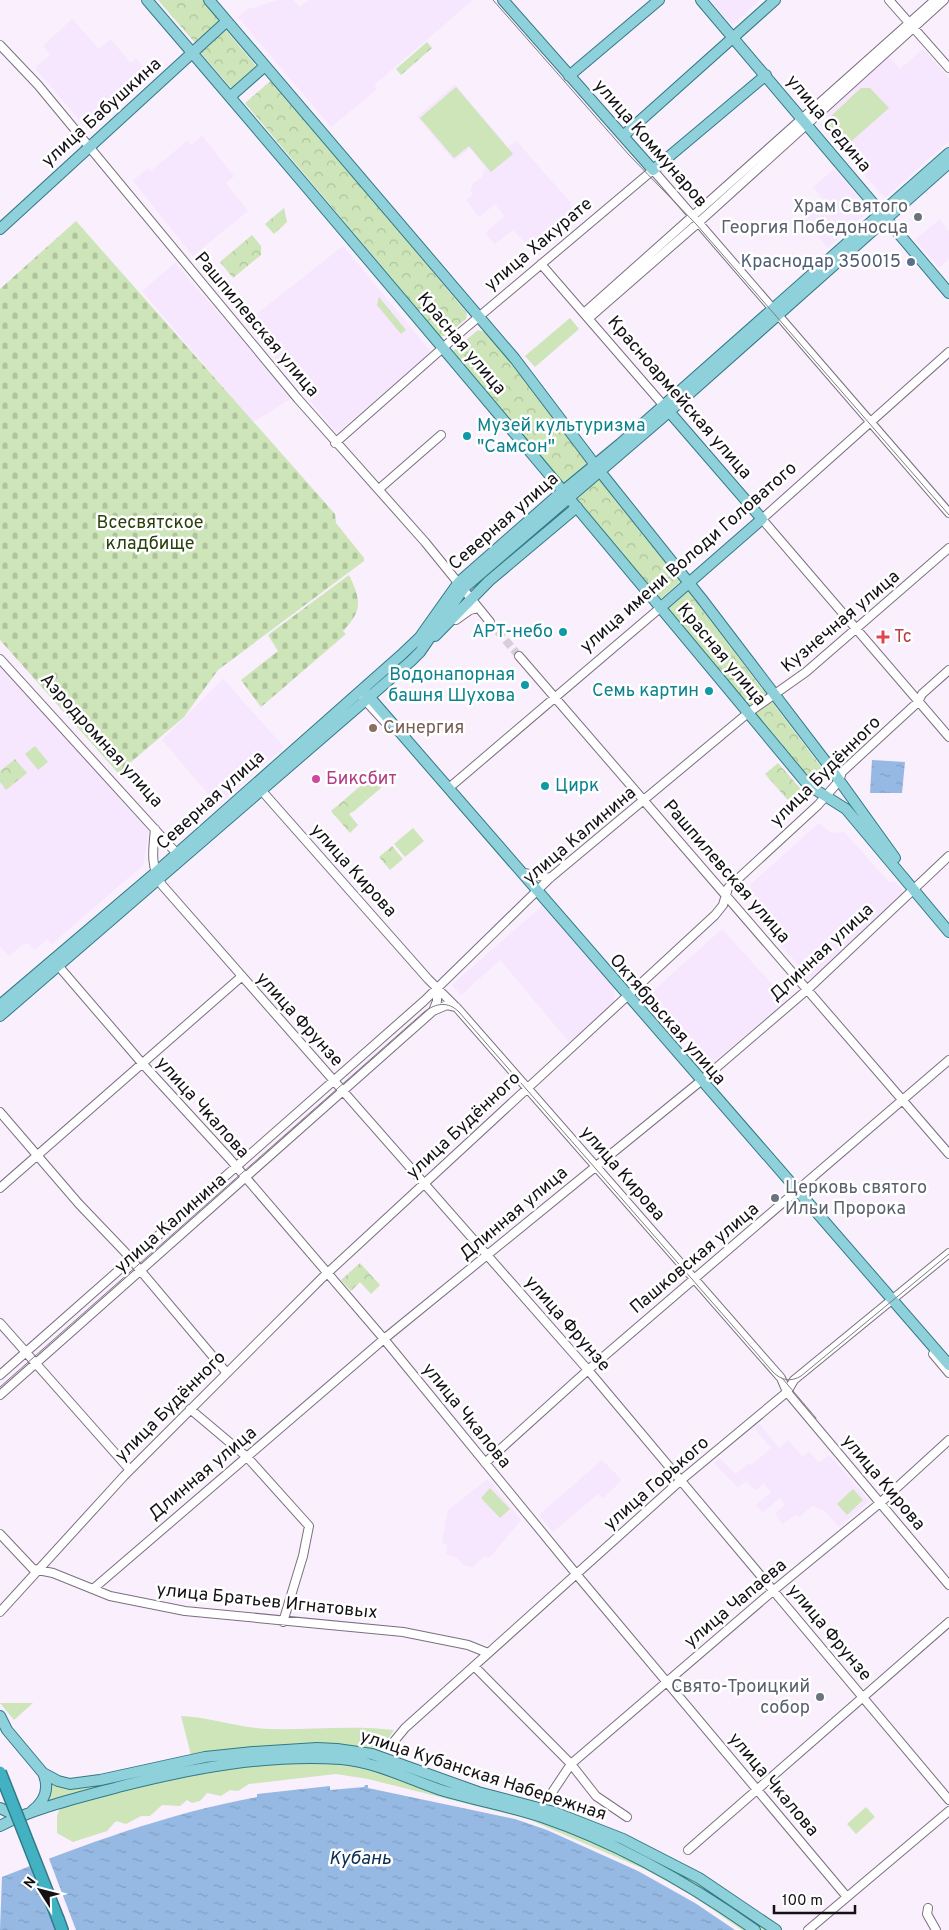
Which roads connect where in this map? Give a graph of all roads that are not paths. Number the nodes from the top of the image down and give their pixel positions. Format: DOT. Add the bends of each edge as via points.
graph roads {
  1 [pos="147,0"];
  2 [pos="209,0"];
  3 [pos="503,0"];
  4 [pos="659,0"];
  5 [pos="701,0"];
  6 [pos="775,0"];
  7 [pos="889,0"];
  8 [pos="935,0"];
  9 [pos="944,0"];
  10 [pos="226,21"];
  11 [pos="912,25"];
  12 [pos="734,38"];
  13 [pos="0,45"];
  14 [pos="193,52"];
  15 [pos="265,66"];
  16 [pos="949,68"];
  17 [pos="766,75"];
  18 [pos="569,76"];
  19 [pos="231,96"];
  20 [pos="806,122"];
  21 [pos="623,136"];
  22 [pos="87,147"];
  23 [pos="949,153"];
  24 [pos="949,163"];
  25 [pos="653,170"];
  26 [pos="884,214"];
  27 [pos="695,221"];
  28 [pos="0,229"];
  29 [pos="541,264"];
  30 [pos="949,293"];
  31 [pos="775,312"];
  32 [pos="479,316"];
  33 [pos="586,316"];
  34 [pos="443,348"];
  35 [pos="949,352"];
  36 [pos="667,409"];
  37 [pos="871,422"];
  38 [pos="441,435"];
  39 [pos="335,443"];
  40 [pos="597,468"];
  41 [pos="379,489"];
  42 [pos="566,494"];
  43 [pos="577,507"];
  44 [pos="949,513"];
  45 [pos="762,519"];
  46 [pos="949,548"];
  47 [pos="689,583"];
  48 [pos="461,585"];
  49 [pos="471,598"];
  50 [pos="478,608"];
  51 [pos="660,608"];
  52 [pos="490,622"];
  53 [pos="446,628"];
  54 [pos="856,630"];
  55 [pos="423,647"];
  56 [pos="0,652"];
  57 [pos="519,656"];
  58 [pos="0,659"];
  59 [pos="949,670"];
  60 [pos="364,694"];
  61 [pos="774,696"];
  62 [pos="555,698"];
  63 [pos="918,702"];
  64 [pos="748,713"];
  65 [pos="949,737"];
  66 [pos="839,780"];
  67 [pos="450,788"];
  68 [pos="262,790"];
  69 [pos="826,797"];
  70 [pos="643,801"];
  71 [pos="155,829"];
  72 [pos="870,831"];
  73 [pos="180,854"];
  74 [pos="949,856"];
  75 [pos="524,873"];
  76 [pos="157,877"];
  77 [pos="550,878"];
  78 [pos="915,887"];
  79 [pos="536,892"];
  80 [pos="725,894"];
  81 [pos="949,924"];
  82 [pos="949,932"];
  83 [pos="56,963"];
  84 [pos="241,977"];
  85 [pos="437,988"];
  86 [pos="808,988"];
  87 [pos="628,996"];
  88 [pos="0,1005"];
  89 [pos="458,1009"];
  90 [pos="433,1011"];
  91 [pos="0,1016"];
  92 [pos="949,1060"];
  93 [pos="142,1062"];
  94 [pos="334,1081"];
  95 [pos="701,1081"];
  96 [pos="527,1088"];
  97 [pos="344,1092"];
  98 [pos="903,1101"];
  99 [pos="0,1112"];
  100 [pos="949,1154"];
  101 [pos="37,1157"];
  102 [pos="595,1166"];
  103 [pos="236,1168"];
  104 [pos="246,1179"];
  105 [pos="424,1183"];
  106 [pos="0,1188"];
  107 [pos="798,1192"];
  108 [pos="949,1253"];
  109 [pos="488,1255"];
  110 [pos="132,1260"];
  111 [pos="141,1271"];
  112 [pos="327,1273"];
  113 [pos="694,1279"];
  114 [pos="892,1301"];
  115 [pos="0,1323"];
  116 [pos="384,1339"];
  117 [pos="26,1352"];
  118 [pos="36,1363"];
  119 [pos="949,1365"];
  120 [pos="588,1370"];
  121 [pos="226,1372"];
  122 [pos="949,1373"];
  123 [pos="0,1375"];
  124 [pos="787,1392"];
  125 [pos="0,1395"];
  126 [pos="190,1408"];
  127 [pos="949,1440"];
  128 [pos="247,1457"];
  129 [pos="485,1463"];
  130 [pos="130,1470"];
  131 [pos="680,1481"];
  132 [pos="880,1503"];
  133 [pos="0,1534"];
  134 [pos="38,1570"];
  135 [pos="577,1575"];
  136 [pos="949,1586"];
  137 [pos="93,1589"];
  138 [pos="774,1590"];
  139 [pos="0,1612"];
  140 [pos="283,1622"];
  141 [pos="949,1622"];
  142 [pos="488,1653"];
  143 [pos="474,1666"];
  144 [pos="667,1682"];
  145 [pos="862,1696"];
  146 [pos="0,1716"];
  147 [pos="4,1730"];
  148 [pos="391,1745"];
  149 [pos="571,1764"];
  150 [pos="0,1772"];
  151 [pos="43,1773"];
  152 [pos="757,1788"];
  153 [pos="549,1797"];
  154 [pos="949,1800"];
  155 [pos="0,1808"];
  156 [pos="949,1811"];
  157 [pos="24,1816"];
  158 [pos="627,1817"];
  159 [pos="0,1826"];
  160 [pos="688,1850"];
  161 [pos="847,1897"];
  162 [pos="928,1908"];
  163 [pos="60,1925"];
  164 [pos="755,1930"];
  165 [pos="776,1930"];
  166 [pos="808,1930"];
  167 [pos="936,1930"];
  1 -- 14 [label="main road, Красная улица"];
  2 -- 10 [label="main road, Красная улица"];
  3 -- 18 [label="main road, улица Коммунаров"];
  4 -- 18 [label="main road"];
  5 -- 12 [label="main road, улица Седина"];
  6 -- 12 [label="main road"];
  7 -- 11 [label="street"];
  8 -- 11 [label="street"];
  9 -- 11 [label="street"];
  10 -- 14 [label="main road, улица Бабушкина"];
  10 -- 15 [label="main road, Красная улица"];
  11 -- 16 [label="street"];
  11 -- 20 [label="street"];
  12 -- 17 [label="main road, улица Седина"];
  12 -- 21 [label="main road"];
  13 -- 22 [label="street, Рашпилевская улица" via="38,85"];
  14 -- 19 [label="main road, Красная улица"];
  14 -- 22 [label="main road, улица Бабушкина"];
  15 -- 19 [label="main road"];
  15 -- 32 [label="main road, Красная улица"];
  17 -- 20 [label="main road, улица Седина"];
  17 -- 25 [label="main road, улица Хакурате"];
  18 -- 21 [label="main road, улица Коммунаров"];
  19 -- 34 [label="main road, Красная улица"];
  20 -- 26 [label="main road, улица Седина"];
  20 -- 27 [label="street"];
  21 -- 25 [label="main road, улица Коммунаров"];
  22 -- 28 [label="main road, улица Бабушкина"];
  22 -- 39 [label="street, Рашпилевская улица"];
  23 -- 26 [label="main road, Северная улица"];
  24 -- 26 [label="main road, Северная улица"];
  25 -- 27 [label="street, улица Коммунаров"];
  25 -- 29 [label="street, улица Хакурате"];
  26 -- 30 [label="main road, улица Седина"];
  26 -- 31 [label="main road, Северная улица"];
  27 -- 31 [label="street, улица Коммунаров"];
  27 -- 33 [label="street"];
  29 -- 32 [label="street, улица Хакурате"];
  29 -- 33 [label="street, Красноармейская улица"];
  31 -- 36 [label="main road, Северная улица"];
  31 -- 37 [label="street, улица Коммунаров"];
  32 -- 34 [label="street, улица Хакурате"];
  32 -- 40 [label="main road, Красная улица" via="532,380"];
  33 -- 36 [label="street, Красноармейская улица"];
  34 -- 39 [label="street, улица Хакурате"];
  34 -- 42 [label="main road, Красная улица"];
  35 -- 37 [label="street, улица имени Володи Головатого"];
  36 -- 40 [label="main road, Северная улица"];
  36 -- 45 [label="main road, Красноармейская улица"];
  37 -- 44 [label="street, улица Коммунаров"];
  37 -- 45 [label="street, улица имени Володи Головатого"];
  38 -- 41 [label="street"];
  39 -- 41 [label="street, Рашпилевская улица"];
  40 -- 42 [label="main road, Северная улица"];
  40 -- 47 [label="main road, Красная улица"];
  41 -- 48 [label="street, Рашпилевская улица"];
  42 -- 43 [label="main road, Красная улица"];
  42 -- 48 [label="main road, Северная улица"];
  43 -- 49 [label="main road, Северная улица"];
  43 -- 51 [label="main road, Красная улица"];
  45 -- 47 [label="main road, улица имени Володи Головатого"];
  45 -- 54 [label="street, Красноармейская улица"];
  46 -- 54 [label="street, Кузнечная улица"];
  47 -- 51 [label="main road, улица имени Володи Головатого"];
  47 -- 61 [label="main road, Красная улица"];
  48 -- 49 [label="street, Рашпилевская улица"];
  48 -- 55 [label="main road, Северная улица"];
  48 -- 60 [label="main road, Северная улица" via="420,637"];
  49 -- 50 [label="street, Рашпилевская улица"];
  49 -- 53 [label="main road, Северная улица"];
  50 -- 52 [label="street, Рашпилевская улица"];
  50 -- 53 [label="street, Северная улица" via="470,610"];
  51 -- 62 [label="street, улица имени Володи Головатого"];
  51 -- 64 [label="main road, Красная улица"];
  53 -- 55 [label="main road, Северная улица"];
  54 -- 61 [label="street, Кузнечная улица"];
  54 -- 63 [label="street, Красноармейская улица"];
  55 -- 60 [label="main road, Северная улица" via="411,661"];
  56 -- 73 [label="street, Аэродромная улица"];
  57 -- 62 [label="street, Рашпилевская улица"];
  58 -- 71 [label="street, Аэродромная улица"];
  59 -- 63 [label="street, улица Будённого" via="922,694"];
  60 -- 67 [label="main road, Октябрьская улица"];
  60 -- 68 [label="main road, Северная улица"];
  60 -- 73 [label="main road, Северная улица"];
  60 -- 79 [label="street, Октябрьская улица"];
  61 -- 64 [label="street, Кузнечная улица"];
  61 -- 66 [label="main road, Красная улица"];
  62 -- 67 [label="street, улица имени Володи Головатого"];
  62 -- 70 [label="street, Рашпилевская улица"];
  63 -- 65 [label="street, Красноармейская улица"];
  63 -- 66 [label="street, улица Будённого" via="842,772"];
  64 -- 69 [label="main road, Красная улица" via="808,785"];
  64 -- 70 [label="street, улица Калинина"];
  66 -- 69 [label="street, улица Будённого"];
  66 -- 72 [label="main road, Красная улица"];
  67 -- 75 [label="main road, Октябрьская улица"];
  68 -- 73 [label="main road, Северная улица"];
  68 -- 85 [label="street, улица Кирова"];
  69 -- 72 [label="main road, Красная улица" via="846,809"];
  69 -- 80 [label="street, улица Будённого"];
  70 -- 77 [label="street, улица Калинина"];
  70 -- 80 [label="street, Рашпилевская улица"];
  71 -- 73 [label="street, Аэродромная улица"];
  71 -- 76 [label="street, Аэродромная улица" via="152,860"];
  72 -- 78 [label="main road, Красная улица"];
  73 -- 76 [label="main road, Северная улица"];
  74 -- 78 [label="street, Длинная улица"];
  75 -- 77 [label="street"];
  75 -- 79 [label="main road, Октябрьская улица"];
  76 -- 83 [label="main road, Северная улица"];
  76 -- 84 [label="street, улица Фрунзе"];
  77 -- 79 [label="street, улица Калинина"];
  78 -- 81 [label="main road, Красная улица"];
  78 -- 82 [label="main road, Красная улица"];
  78 -- 86 [label="street, Длинная улица"];
  79 -- 85 [label="street, улица Калинина"];
  79 -- 87 [label="main road, Октябрьская улица"];
  80 -- 86 [label="street, Рашпилевская улица"];
  80 -- 87 [label="street, улица Будённого" via="723,905 715,915"];
  83 -- 88 [label="main road, Северная улица"];
  83 -- 91 [label="main road, Северная улица"];
  83 -- 93 [label="street, улица Чкалова"];
  84 -- 93 [label="street"];
  84 -- 94 [label="street, улица Фрунзе"];
  85 -- 89 [label="street, улица Кирова"];
  85 -- 90 [label="street"];
  85 -- 94 [label="street, улица Калинина"];
  86 -- 95 [label="street, Длинная улица"];
  86 -- 98 [label="street, Рашпилевская улица"];
  87 -- 95 [label="main road, Октябрьская улица"];
  87 -- 96 [label="street, улица Будённого"];
  89 -- 90 [label="street" via="450,1004"];
  89 -- 96 [label="street, улица Кирова"];
  90 -- 97 [label="street, улица Калинина"];
  92 -- 98 [label="street, Пашковская улица"];
  93 -- 101 [label="street"];
  93 -- 103 [label="street, улица Чкалова"];
  94 -- 97 [label="street, улица Фрунзе"];
  94 -- 103 [label="street, улица Калинина"];
  95 -- 102 [label="street, Длинная улица"];
  95 -- 107 [label="main road, Октябрьская улица"];
  96 -- 102 [label="street, улица Кирова"];
  96 -- 105 [label="street, улица Будённого"];
  97 -- 104 [label="street, улица Калинина"];
  97 -- 105 [label="street, улица Фрунзе"];
  98 -- 100 [label="street, Рашпилевская улица"];
  98 -- 107 [label="street, Пашковская улица"];
  99 -- 101 [label="street"];
  101 -- 106 [label="street"];
  101 -- 110 [label="street"];
  102 -- 109 [label="street, Длинная улица"];
  102 -- 113 [label="street, улица Кирова"];
  103 -- 104 [label="street, улица Чкалова"];
  103 -- 110 [label="street, улица Калинина"];
  104 -- 111 [label="street, улица Калинина"];
  104 -- 112 [label="street, улица Чкалова"];
  105 -- 109 [label="street, улица Фрунзе"];
  105 -- 112 [label="street, улица Будённого"];
  107 -- 113 [label="street, Пашковская улица"];
  107 -- 114 [label="main road, Октябрьская улица"];
  108 -- 114 [label="street, улица Горького"];
  109 -- 116 [label="street, Длинная улица"];
  109 -- 120 [label="street, улица Фрунзе"];
  110 -- 111 [label="street"];
  110 -- 117 [label="street, улица Калинина"];
  111 -- 118 [label="street, улица Калинина"];
  111 -- 121 [label="street"];
  112 -- 116 [label="street, улица Чкалова"];
  112 -- 121 [label="street, улица Будённого"];
  113 -- 120 [label="street, Пашковская улица"];
  113 -- 124 [label="street, улица Кирова" via="781,1378"];
  114 -- 119 [label="main road, Октябрьская улица"];
  114 -- 122 [label="street, Октябрьская улица"];
  114 -- 124 [label="street, улица Горького" via="794,1380"];
  115 -- 117 [label="street"];
  116 -- 128 [label="street, Длинная улица"];
  116 -- 129 [label="street, улица Чкалова"];
  117 -- 118 [label="street"];
  117 -- 123 [label="street, улица Калинина"];
  118 -- 125 [label="street, улица Калинина"];
  118 -- 130 [label="street"];
  120 -- 129 [label="street, Пашковская улица"];
  120 -- 131 [label="street, улица Фрунзе"];
  121 -- 126 [label="street, улица Будённого"];
  124 -- 131 [label="street, улица Горького"];
  124 -- 132 [label="street, улица Кирова"];
  126 -- 128 [label="street"];
  126 -- 130 [label="street, улица Будённого"];
  127 -- 132 [label="street, улица Чапаева"];
  128 -- 137 [label="street, Длинная улица"];
  128 -- 140 [label="street" via="309,1526"];
  129 -- 135 [label="street, улица Чкалова"];
  130 -- 134 [label="street, улица Будённого"];
  131 -- 135 [label="street, улица Горького"];
  131 -- 138 [label="street, улица Фрунзе"];
  132 -- 136 [label="street, улица Кирова"];
  132 -- 138 [label="street, улица Чапаева"];
  133 -- 134 [label="street, улица Братьев Игнатовых" via="25,1563"];
  134 -- 137 [label="street, улица Братьев Игнатовых"];
  134 -- 139 [label="street, улица Будённого"];
  135 -- 142 [label="street, улица Горького"];
  135 -- 144 [label="street, улица Чкалова"];
  137 -- 140 [label="street, улица Братьев Игнатовых" via="110,1596 185,1612"];
  138 -- 144 [label="street, улица Чапаева"];
  138 -- 145 [label="street, улица Фрунзе"];
  140 -- 142 [label="street, улица Братьев Игнатовых" via="403,1632 468,1645"];
  141 -- 145 [label="street"];
  142 -- 143 [label="street, улица Горького"];
  143 -- 148 [label="street, улица Горького" via="405,1728"];
  143 -- 149 [label="street"];
  144 -- 149 [label="street, улица Чапаева"];
  144 -- 152 [label="street, улица Чкалова"];
  145 -- 152 [label="street"];
  145 -- 154 [label="street, улица Фрунзе"];
  146 -- 147 [label="main road, улица Кубанская Набережная"];
  147 -- 151 [label="main road, улица Кубанская Набережная"];
  149 -- 153 [label="street, улица Чапаева"];
  149 -- 158 [label="street" via="596,1796"];
  150 -- 163 [label="highway, bridge"];
  151 -- 157 [label="main road" via="47,1782 46,1792 37,1807"];
  151 -- 165 [label="main road, улица Кубанская Набережная" via="58,1781 82,1784 168,1764 252,1752 317,1748 372,1754 478,1792 554,1812 623,1839 699,1878"];
  152 -- 160 [label="street"];
  152 -- 161 [label="street, улица Чкалова"];
  155 -- 157 [label="main road"];
  156 -- 161 [label="street"];
  157 -- 159 [label="main road, улица Кубанская Набережная"];
  157 -- 164 [label="main road, улица Кубанская Набережная" via="124,1786 212,1767 320,1758 357,1762 441,1790 550,1820 668,1874"];
  161 -- 166 [label="street"];
  162 -- 167 [label="street" via="927,1914"];
}
